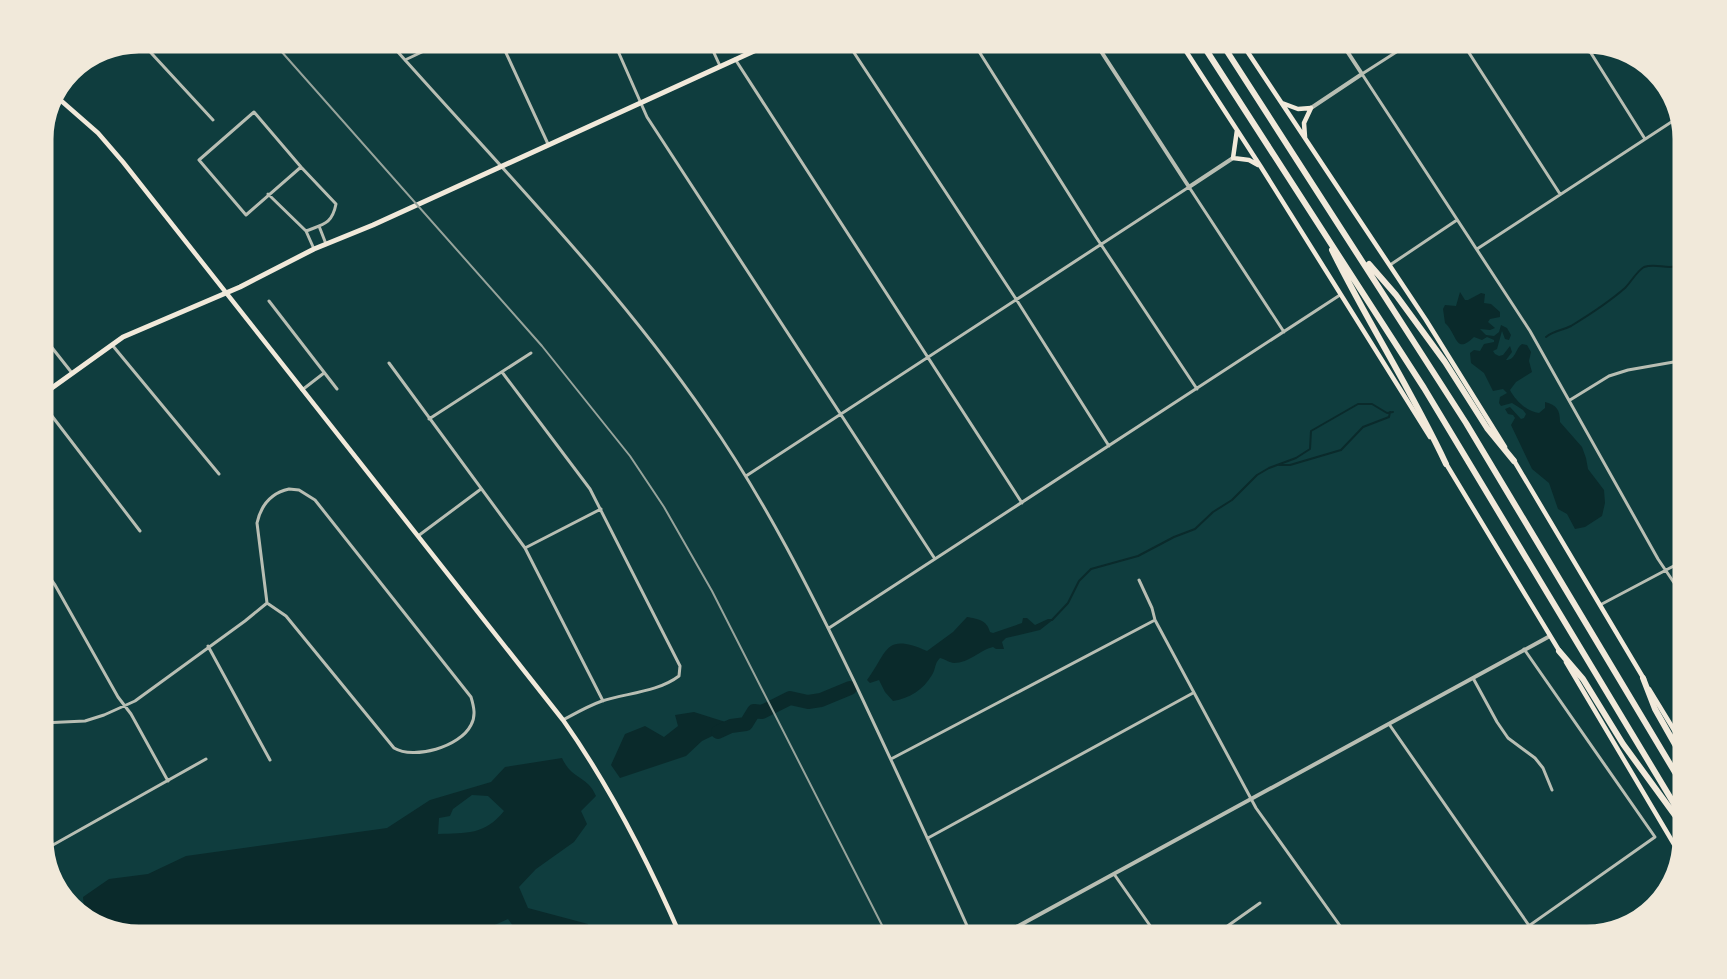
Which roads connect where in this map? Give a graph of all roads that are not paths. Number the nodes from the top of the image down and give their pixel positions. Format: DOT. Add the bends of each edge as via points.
graph roads {
  1 [pos="150,52"];
  2 [pos="397,52"];
  3 [pos="422,52"];
  4 [pos="506,52"];
  5 [pos="618,52"];
  6 [pos="714,52"];
  7 [pos="751,52"];
  8 [pos="854,52"];
  9 [pos="979,52"];
  10 [pos="1101,52"];
  11 [pos="1186,52"];
  12 [pos="1207,52"];
  13 [pos="1227,52"];
  14 [pos="1248,52"];
  15 [pos="1348,52"];
  16 [pos="1396,52"];
  17 [pos="1468,52"];
  18 [pos="1590,52"];
  19 [pos="735,59"];
  20 [pos="405,60"];
  21 [pos="720,66"];
  22 [pos="1362,74"];
  23 [pos="62,101"];
  24 [pos="641,102"];
  25 [pos="1281,102"];
  26 [pos="1311,108"];
  27 [pos="213,120"];
  28 [pos="1673,121"];
  29 [pos="1237,130"];
  30 [pos="1645,139"];
  31 [pos="1305,140"];
  32 [pos="548,145"];
  33 [pos="1233,158"];
  34 [pos="301,167"];
  35 [pos="501,167"];
  36 [pos="1261,167"];
  37 [pos="1189,187"];
  38 [pos="268,194"];
  39 [pos="1560,195"];
  40 [pos="1457,220"];
  41 [pos="1319,224"];
  42 [pos="319,226"];
  43 [pos="306,231"];
  44 [pos="1102,243"];
  45 [pos="326,244"];
  46 [pos="1354,247"];
  47 [pos="314,249"];
  48 [pos="1477,250"];
  49 [pos="1390,265"];
  50 [pos="226,293"];
  51 [pos="1340,295"];
  52 [pos="1016,299"];
  53 [pos="269,301"];
  54 [pos="1284,332"];
  55 [pos="112,344"];
  56 [pos="53,349"];
  57 [pos="531,353"];
  58 [pos="927,357"];
  59 [pos="1674,362"];
  60 [pos="388,363"];
  61 [pos="502,372"];
  62 [pos="72,373"];
  63 [pos="324,373"];
  64 [pos="53,387"];
  65 [pos="337,388"];
  66 [pos="1197,389"];
  67 [pos="302,390"];
  68 [pos="1570,400"];
  69 [pos="840,413"];
  70 [pos="53,417"];
  71 [pos="429,419"];
  72 [pos="1109,446"];
  73 [pos="1514,461"];
  74 [pos="1446,464"];
  75 [pos="219,474"];
  76 [pos="746,476"];
  77 [pos="481,489"];
  78 [pos="1022,503"];
  79 [pos="601,509"];
  80 [pos="140,531"];
  81 [pos="418,536"];
  82 [pos="525,548"];
  83 [pos="935,559"];
  84 [pos="1674,566"];
  85 [pos="1665,571"];
  86 [pos="1139,580"];
  87 [pos="53,581"];
  88 [pos="1674,584"];
  89 [pos="267,603"];
  90 [pos="1600,605"];
  91 [pos="1155,620"];
  92 [pos="829,628"];
  93 [pos="1550,636"];
  94 [pos="208,646"];
  95 [pos="1524,649"];
  96 [pos="1559,651"];
  97 [pos="1473,676"];
  98 [pos="1643,678"];
  99 [pos="1193,693"];
  100 [pos="603,701"];
  101 [pos="124,706"];
  102 [pos="563,720"];
  103 [pos="53,722"];
  104 [pos="1388,723"];
  105 [pos="1674,730"];
  106 [pos="1674,743"];
  107 [pos="206,759"];
  108 [pos="891,759"];
  109 [pos="270,760"];
  110 [pos="1674,771"];
  111 [pos="168,780"];
  112 [pos="1552,790"];
  113 [pos="1251,798"];
  114 [pos="1674,804"];
  115 [pos="1674,814"];
  116 [pos="928,838"];
  117 [pos="53,845"];
  118 [pos="1674,846"];
  119 [pos="1114,874"];
  120 [pos="1260,903"];
  121 [pos="676,926"];
  122 [pos="967,926"];
  123 [pos="1018,926"];
  124 [pos="1150,926"];
  125 [pos="1228,926"];
  126 [pos="1340,926"];
  127 [pos="1529,926"];
  1 -- 27 [label="street"];
  2 -- 20 [label="street"];
  3 -- 20 [label="street"];
  4 -- 32 [label="street"];
  5 -- 24 [label="street"];
  6 -- 21 [label="street"];
  7 -- 19 [label="main road"];
  8 -- 52 [label="street"];
  9 -- 44 [label="street"];
  10 -- 37 [label="street"];
  11 -- 29 [label="main road"];
  12 -- 41 [label="highway"];
  13 -- 46 [label="highway"];
  14 -- 25 [label="main road"];
  15 -- 22 [label="street"];
  16 -- 22 [label="street"];
  17 -- 39 [label="street"];
  18 -- 30 [label="street"];
  19 -- 21 [label="main road"];
  19 -- 58 [label="street"];
  20 -- 35 [label="street"];
  21 -- 24 [label="main road"];
  22 -- 26 [label="street"];
  22 -- 40 [label="street"];
  23 -- 50 [label="main road" via="98,133"];
  24 -- 32 [label="main road"];
  24 -- 69 [label="street" via="647,117"];
  25 -- 26 [label="main road" via="1294,108"];
  25 -- 31 [label="main road"];
  26 -- 31 [label="main road" via="1304,123"];
  28 -- 30 [label="street"];
  29 -- 33 [label="main road"];
  29 -- 36 [label="main road"];
  30 -- 39 [label="street"];
  31 -- 49 [label="main road"];
  32 -- 35 [label="main road"];
  33 -- 36 [label="main road"];
  33 -- 37 [label="street"];
  34 -- 38 [label="street"];
  34 -- 38 [label="street" via="254,112 199,160 246,214"];
  34 -- 42 [label="street" via="336,204 333,216"];
  35 -- 45 [label="main road"];
  35 -- 76 [label="street" via="633,318"];
  36 -- 51 [label="main road"];
  37 -- 44 [label="street"];
  37 -- 54 [label="street"];
  38 -- 43 [label="street"];
  39 -- 48 [label="street"];
  40 -- 48 [label="street"];
  40 -- 49 [label="street"];
  41 -- 74 [label="highway" via="1422,412"];
  41 -- 114 [label="highway" via="1473,466"];
  42 -- 43 [label="street"];
  42 -- 45 [label="street"];
  43 -- 47 [label="street"];
  44 -- 52 [label="street"];
  44 -- 66 [label="street"];
  45 -- 47 [label="main road"];
  46 -- 73 [label="highway" via="1396,295"];
  46 -- 110 [label="highway" via="1476,438"];
  47 -- 50 [label="main road"];
  48 -- 68 [label="street"];
  49 -- 73 [label="main road"];
  50 -- 55 [label="main road"];
  50 -- 67 [label="main road"];
  51 -- 54 [label="street"];
  51 -- 74 [label="main road"];
  52 -- 58 [label="street"];
  52 -- 72 [label="street"];
  53 -- 63 [label="street"];
  54 -- 66 [label="street"];
  55 -- 62 [label="main road"];
  55 -- 75 [label="street"];
  56 -- 62 [label="street"];
  57 -- 61 [label="street"];
  58 -- 69 [label="street"];
  58 -- 78 [label="street"];
  59 -- 68 [label="street" via="1609,376"];
  60 -- 71 [label="street"];
  61 -- 71 [label="street"];
  61 -- 79 [label="street"];
  62 -- 64 [label="main road"];
  63 -- 65 [label="street"];
  63 -- 67 [label="street"];
  66 -- 72 [label="street"];
  67 -- 81 [label="main road"];
  68 -- 85 [label="street"];
  69 -- 76 [label="street"];
  69 -- 83 [label="street"];
  70 -- 80 [label="street"];
  71 -- 77 [label="street"];
  72 -- 78 [label="street"];
  73 -- 90 [label="main road"];
  74 -- 93 [label="main road"];
  76 -- 92 [label="street"];
  77 -- 81 [label="street"];
  77 -- 82 [label="street"];
  78 -- 83 [label="street"];
  79 -- 82 [label="street"];
  79 -- 100 [label="street" via="680,666 679,676 670,683"];
  81 -- 102 [label="main road"];
  82 -- 100 [label="street"];
  83 -- 92 [label="street"];
  84 -- 85 [label="street"];
  85 -- 88 [label="street"];
  85 -- 90 [label="street"];
  86 -- 91 [label="street"];
  87 -- 101 [label="street"];
  89 -- 89 [label="street" via="286,616 394,748 420,753 460,737 472,725 471,698 315,500 299,490 273,495 259,513"];
  89 -- 94 [label="street"];
  90 -- 98 [label="main road"];
  91 -- 99 [label="street"];
  91 -- 108 [label="street"];
  92 -- 108 [label="street"];
  93 -- 95 [label="street"];
  93 -- 96 [label="main road"];
  94 -- 101 [label="street"];
  94 -- 109 [label="street"];
  95 -- 97 [label="street"];
  95 -- 127 [label="street" via="1655,837"];
  96 -- 115 [label="highway" via="1583,679 1623,744"];
  96 -- 118 [label="main road"];
  97 -- 104 [label="street"];
  97 -- 112 [label="street" via="1508,738 1535,758"];
  98 -- 105 [label="main road"];
  98 -- 106 [label="highway"];
  99 -- 113 [label="street"];
  99 -- 116 [label="street"];
  100 -- 102 [label="street"];
  101 -- 103 [label="street" via="85,721"];
  101 -- 111 [label="street"];
  102 -- 121 [label="main road" via="623,815"];
  104 -- 113 [label="street"];
  104 -- 127 [label="street"];
  107 -- 111 [label="street"];
  108 -- 116 [label="street"];
  111 -- 117 [label="street"];
  113 -- 119 [label="street"];
  113 -- 126 [label="street"];
  116 -- 122 [label="street"];
  119 -- 123 [label="street"];
  119 -- 124 [label="street"];
  120 -- 125 [label="street"];
}
